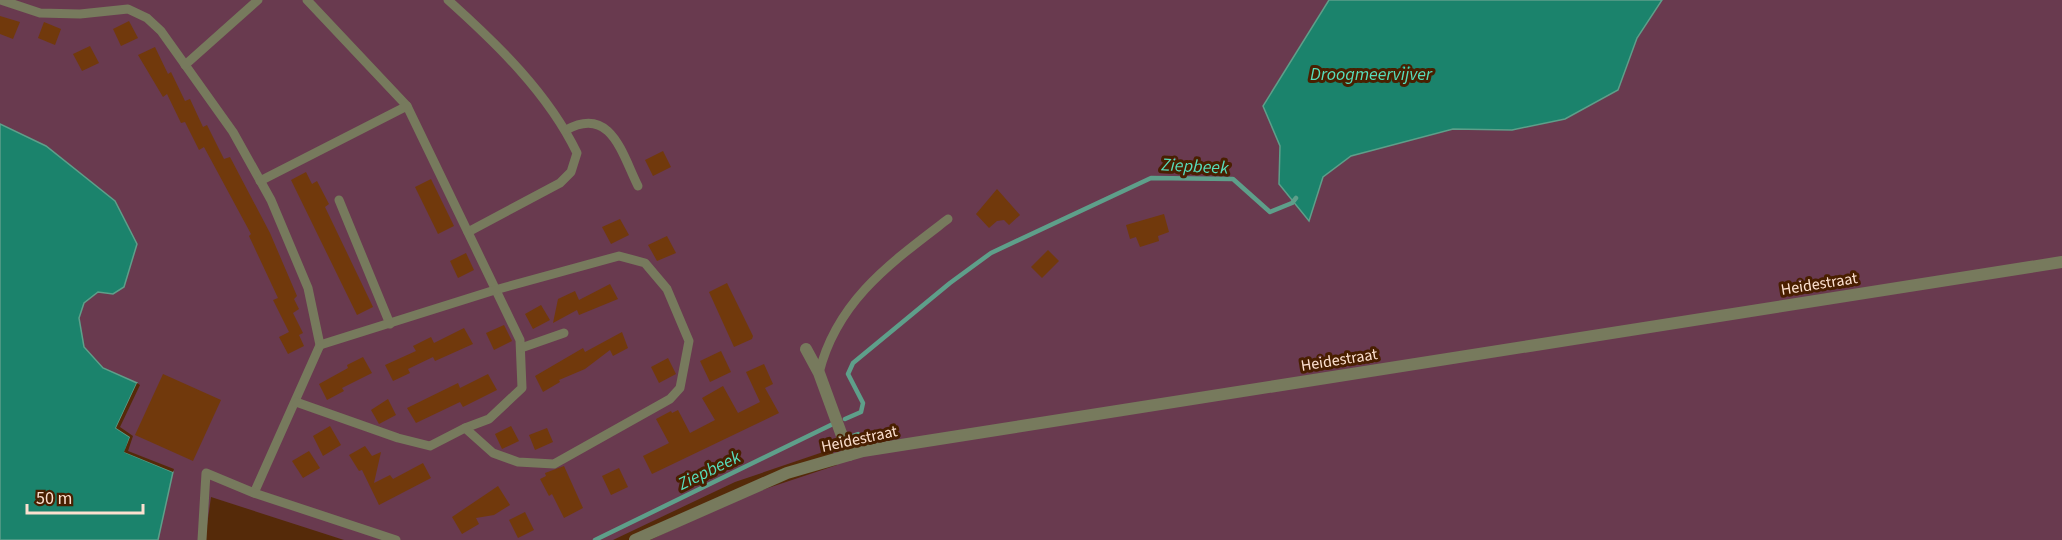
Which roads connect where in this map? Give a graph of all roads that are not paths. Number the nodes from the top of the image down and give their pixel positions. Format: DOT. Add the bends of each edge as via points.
graph roads {
  1 [pos="1,0"];
  2 [pos="258,0"];
  3 [pos="307,0"];
  4 [pos="448,0"];
  5 [pos="185,65"];
  6 [pos="407,106"];
  7 [pos="566,130"];
  8 [pos="260,181"];
  9 [pos="638,186"];
  10 [pos="339,200"];
  11 [pos="948,219"];
  12 [pos="468,232"];
  13 [pos="2062,262"];
  14 [pos="495,290"];
  15 [pos="390,324"];
  16 [pos="564,333"];
  17 [pos="320,345"];
  18 [pos="521,348"];
  19 [pos="806,349"];
  20 [pos="819,373"];
  21 [pos="296,402"];
  22 [pos="465,428"];
  23 [pos="849,455"];
  24 [pos="254,493"];
  25 [pos="202,540"];
  26 [pos="396,540"];
  27 [pos="635,540"];
  1 -- 5 [label="lane" via="40,13 128,9 147,18 161,31"];
  2 -- 5 [label="lane"];
  3 -- 6 [label="lane"];
  4 -- 7 [label="lane" via="486,35 552,108"];
  5 -- 8 [label="lane" via="233,132"];
  6 -- 8 [label="lane"];
  6 -- 12 [label="lane"];
  7 -- 9 [label="lane" via="580,122 598,123 612,133"];
  7 -- 12 [label="lane" via="578,153 571,172 560,183"];
  8 -- 17 [label="lane" via="308,288"];
  10 -- 15 [label="lane"];
  11 -- 20 [label="lane" via="866,286 833,337"];
  12 -- 14 [label="lane"];
  13 -- 23 [label="street, Heidestraat"];
  14 -- 15 [label="lane"];
  14 -- 18 [label="lane"];
  14 -- 22 [label="lane" via="619,256 645,263 667,289 689,340 680,388 670,399 554,464 518,462 493,453"];
  15 -- 17 [label="lane"];
  16 -- 18 [label="lane"];
  17 -- 21 [label="lane"];
  18 -- 22 [label="lane" via="522,388 489,418"];
  19 -- 20 [label="street"];
  20 -- 23 [label="street"];
  21 -- 22 [label="lane" via="430,446"];
  21 -- 24 [label="lane"];
  23 -- 27 [label="street, Heidestraat" via="744,490"];
  24 -- 25 [label="lane" via="206,473"];
  24 -- 26 [label="lane"];
}
